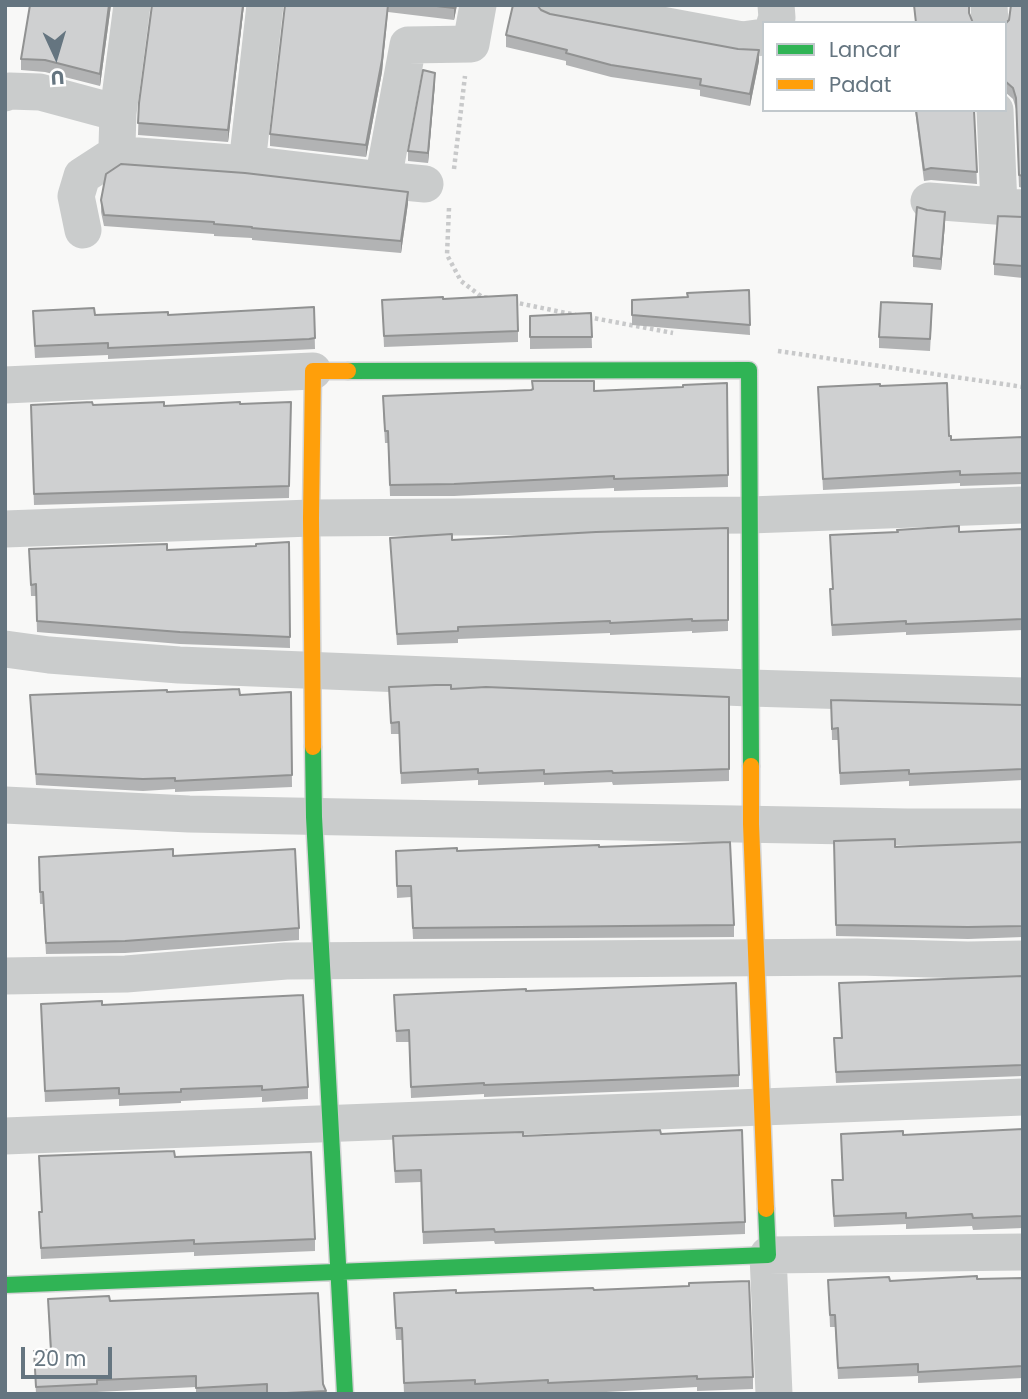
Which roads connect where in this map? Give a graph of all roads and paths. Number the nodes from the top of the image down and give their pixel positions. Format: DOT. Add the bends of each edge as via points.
graph roads {
  1 [pos="132,5"];
  2 [pos="265,5"];
  3 [pos="478,5"];
  4 [pos="554,5"];
  5 [pos="762,37"];
  6 [pos="471,44"];
  7 [pos="5,93"];
  8 [pos="995,112"];
  9 [pos="118,113"];
  10 [pos="119,152"];
  11 [pos="247,164"];
  12 [pos="383,180"];
  13 [pos="443,187"];
  14 [pos="929,201"];
  15 [pos="1011,207"];
  16 [pos="83,230"];
  17 [pos="496,299"];
  18 [pos="509,302"];
  19 [pos="685,335"];
  20 [pos="766,349"];
  21 [pos="313,372"];
  22 [pos="5,385"];
  23 [pos="1023,387"];
  24 [pos="1023,505"];
  25 [pos="750,515"];
  26 [pos="311,518"];
  27 [pos="5,530"];
  28 [pos="5,649"];
  29 [pos="314,671"];
  30 [pos="750,688"];
  31 [pos="1023,696"];
  32 [pos="5,805"];
  33 [pos="314,817"];
  34 [pos="751,824"];
  35 [pos="1023,827"];
  36 [pos="756,959"];
  37 [pos="1023,960"];
  38 [pos="322,961"];
  39 [pos="5,976"];
  40 [pos="1023,1097"];
  41 [pos="762,1108"];
  42 [pos="331,1124"];
  43 [pos="5,1136"];
  44 [pos="1023,1252"];
  45 [pos="768,1255"];
  46 [pos="338,1272"];
  47 [pos="5,1285"];
  48 [pos="345,1394"];
  49 [pos="774,1394"];
  1 -- 9 [label="street"];
  2 -- 11 [label="street"];
  3 -- 6 [label="street"];
  4 -- 5 [label="street" via="743,40"];
  6 -- 12 [label="street" via="408,45"];
  6 -- 13 [label="path"];
  7 -- 9 [label="street" via="40,92"];
  8 -- 15 [label="street"];
  9 -- 10 [label="street"];
  10 -- 11 [label="street"];
  10 -- 16 [label="street" via="82,176 76,196"];
  11 -- 12 [label="street"];
  12 -- 13 [label="street"];
  13 -- 17 [label="path" via="447,255 461,281 482,297"];
  14 -- 15 [label="street"];
  18 -- 19 [label="path"];
  20 -- 23 [label="path"];
  21 -- 22 [label="street"];
  21 -- 25 [label="street" via="749,370"];
  21 -- 26 [label="street"];
  24 -- 25 [label="street"];
  25 -- 26 [label="street"];
  25 -- 30 [label="street"];
  26 -- 27 [label="street"];
  26 -- 29 [label="street"];
  28 -- 29 [label="street" via="49,656"];
  29 -- 30 [label="street"];
  29 -- 33 [label="street"];
  30 -- 31 [label="street"];
  30 -- 34 [label="street"];
  32 -- 33 [label="street"];
  33 -- 34 [label="street"];
  33 -- 38 [label="street"];
  34 -- 35 [label="street"];
  34 -- 36 [label="street"];
  36 -- 37 [label="street"];
  36 -- 38 [label="street"];
  36 -- 41 [label="street"];
  38 -- 39 [label="street" via="126,974"];
  38 -- 42 [label="street"];
  40 -- 41 [label="street"];
  41 -- 42 [label="street"];
  41 -- 45 [label="street"];
  42 -- 43 [label="street"];
  42 -- 46 [label="street"];
  44 -- 45 [label="street"];
  45 -- 46 [label="street"];
  45 -- 49 [label="street"];
  46 -- 47 [label="street"];
  46 -- 48 [label="street"];
}
